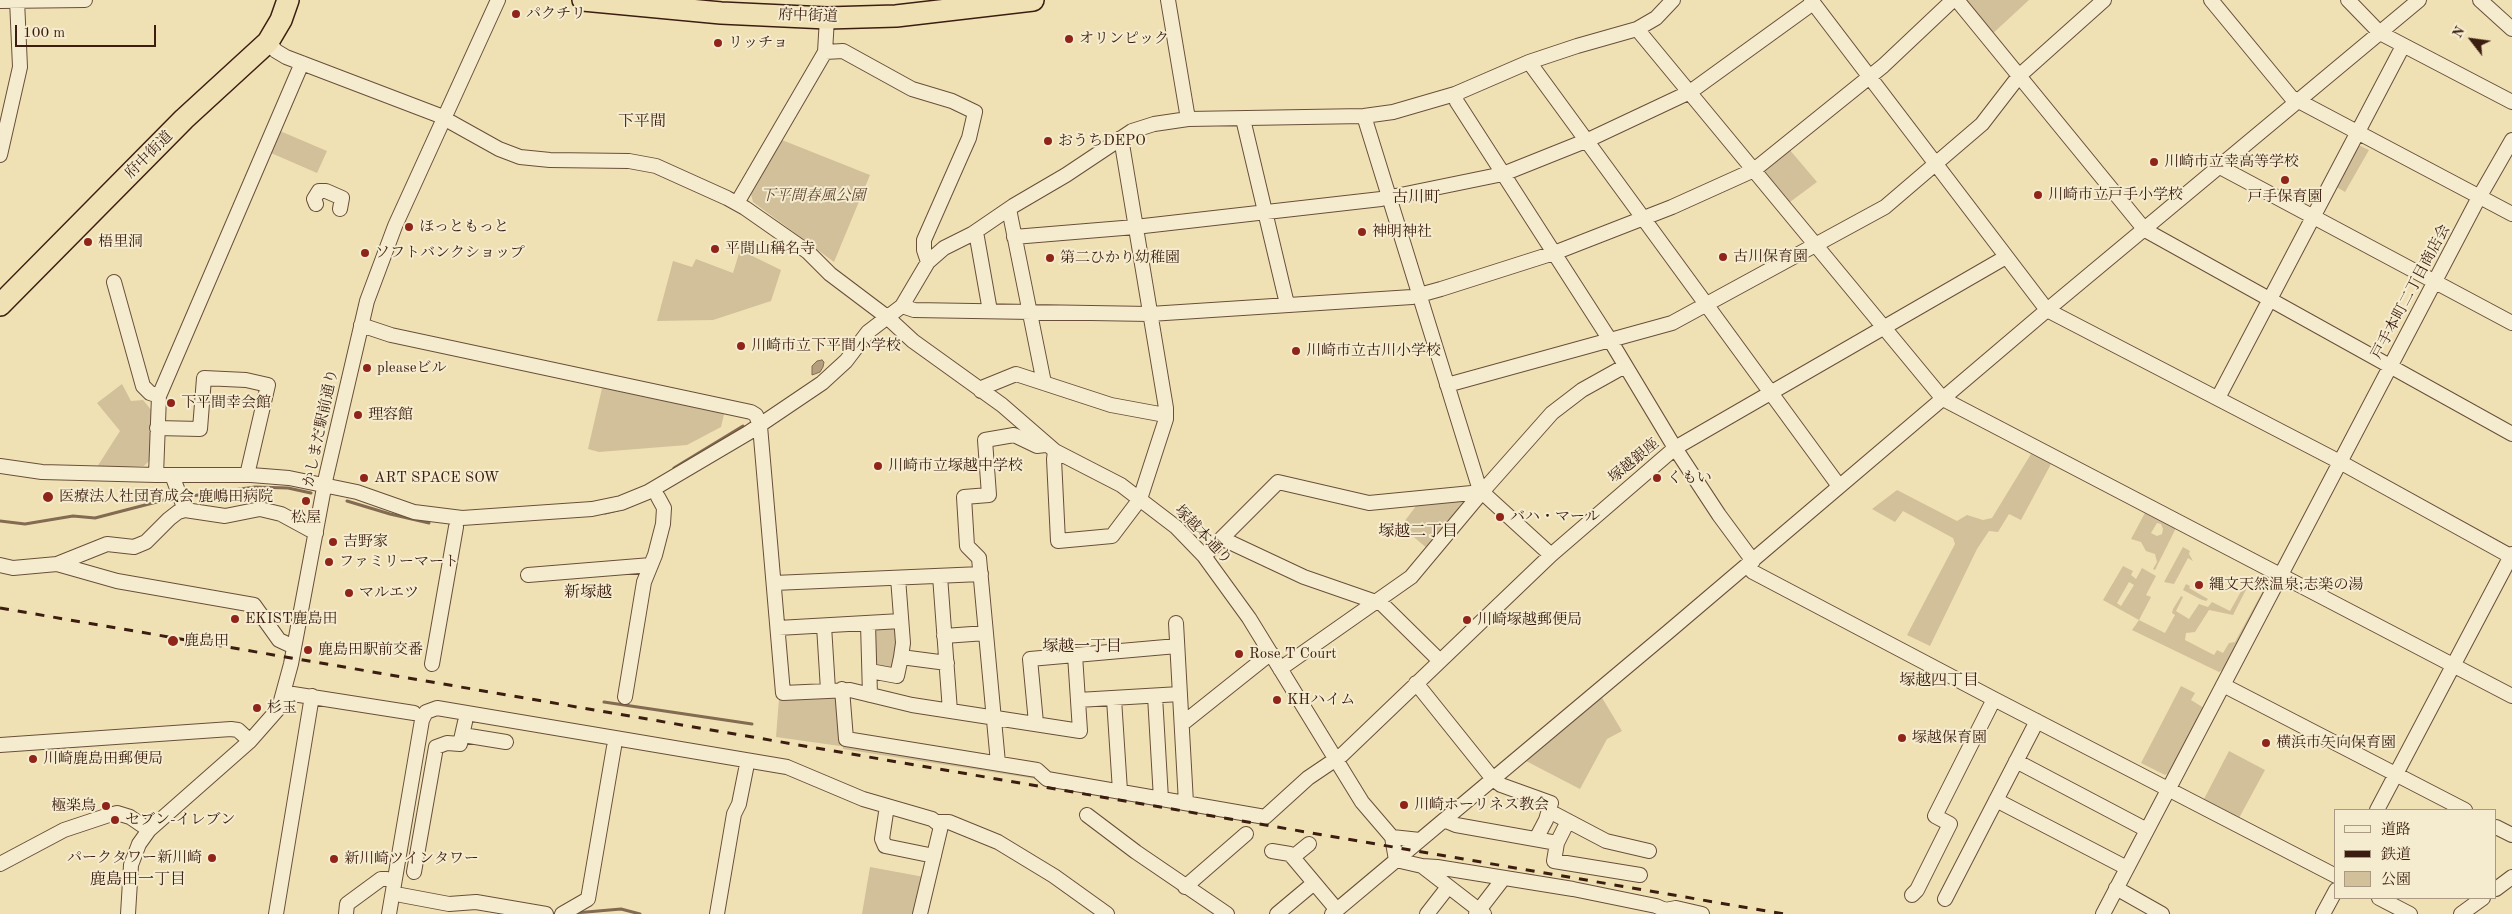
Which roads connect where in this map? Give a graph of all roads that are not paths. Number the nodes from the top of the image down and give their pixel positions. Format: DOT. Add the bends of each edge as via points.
graph roads {
  1 [pos="0,0"];
  2 [pos="85,0"];
  3 [pos="288,0"];
  4 [pos="498,0"];
  5 [pos="583,0"];
  6 [pos="945,0"];
  7 [pos="1033,0"];
  8 [pos="1168,0"];
  9 [pos="1673,0"];
  10 [pos="1955,0"];
  11 [pos="2104,0"];
  12 [pos="2211,0"];
  13 [pos="2348,0"];
  14 [pos="2419,0"];
  15 [pos="2480,0"];
  16 [pos="18,1"];
  17 [pos="1812,2"];
  18 [pos="722,3"];
  19 [pos="827,18"];
  20 [pos="1637,28"];
  21 [pos="2512,29"];
  22 [pos="2380,32"];
  23 [pos="268,42"];
  24 [pos="2403,46"];
  25 [pos="825,52"];
  26 [pos="1529,62"];
  27 [pos="302,63"];
  28 [pos="2019,76"];
  29 [pos="1869,77"];
  30 [pos="1690,92"];
  31 [pos="1455,94"];
  32 [pos="2298,101"];
  33 [pos="2512,102"];
  34 [pos="1364,116"];
  35 [pos="445,119"];
  36 [pos="1188,119"];
  37 [pos="1243,119"];
  38 [pos="2357,133"];
  39 [pos="1121,138"];
  40 [pos="1588,140"];
  41 [pos="2512,140"];
  42 [pos="0,154"];
  43 [pos="1936,164"];
  44 [pos="2220,167"];
  45 [pos="1754,170"];
  46 [pos="1504,174"];
  47 [pos="2479,197"];
  48 [pos="1388,198"];
  49 [pos="737,203"];
  50 [pos="316,204"];
  51 [pos="340,209"];
  52 [pos="1009,209"];
  53 [pos="1265,213"];
  54 [pos="2512,214"];
  55 [pos="2314,217"];
  56 [pos="1643,219"];
  57 [pos="1135,227"];
  58 [pos="2145,230"];
  59 [pos="976,232"];
  60 [pos="1014,237"];
  61 [pos="1816,244"];
  62 [pos="1554,252"];
  63 [pos="2006,257"];
  64 [pos="928,262"];
  65 [pos="2435,281"];
  66 [pos="114,282"];
  67 [pos="1419,295"];
  68 [pos="2270,299"];
  69 [pos="1706,303"];
  70 [pos="0,304"];
  71 [pos="1287,304"];
  72 [pos="902,306"];
  73 [pos="2047,310"];
  74 [pos="990,311"];
  75 [pos="1029,312"];
  76 [pos="1150,314"];
  77 [pos="887,317"];
  78 [pos="2512,323"];
  79 [pos="361,325"];
  80 [pos="1884,326"];
  81 [pos="1610,340"];
  82 [pos="1625,366"];
  83 [pos="2390,366"];
  84 [pos="1044,383"];
  85 [pos="1447,385"];
  86 [pos="982,391"];
  87 [pos="1772,392"];
  88 [pos="159,396"];
  89 [pos="2218,398"];
  90 [pos="1943,399"];
  91 [pos="1166,415"];
  92 [pos="760,426"];
  93 [pos="158,428"];
  94 [pos="2512,434"];
  95 [pos="1051,448"];
  96 [pos="1675,448"];
  97 [pos="2340,462"];
  98 [pos="0,466"];
  99 [pos="156,475"];
  100 [pos="172,475"];
  101 [pos="247,475"];
  102 [pos="325,485"];
  103 [pos="1839,486"];
  104 [pos="1482,492"];
  105 [pos="658,497"];
  106 [pos="1140,499"];
  107 [pos="185,510"];
  108 [pos="456,527"];
  109 [pos="316,533"];
  110 [pos="1223,539"];
  111 [pos="1551,554"];
  112 [pos="1204,556"];
  113 [pos="2512,556"];
  114 [pos="1750,563"];
  115 [pos="56,564"];
  116 [pos="0,565"];
  117 [pos="651,565"];
  118 [pos="981,574"];
  119 [pos="528,575"];
  120 [pos="2281,575"];
  121 [pos="940,576"];
  122 [pos="898,578"];
  123 [pos="774,583"];
  124 [pos="1377,602"];
  125 [pos="900,620"];
  126 [pos="1176,623"];
  127 [pos="868,624"];
  128 [pos="824,626"];
  129 [pos="778,628"];
  130 [pos="986,633"];
  131 [pos="944,636"];
  132 [pos="1177,646"];
  133 [pos="294,647"];
  134 [pos="1271,653"];
  135 [pos="1075,655"];
  136 [pos="901,657"];
  137 [pos="1440,661"];
  138 [pos="946,663"];
  139 [pos="432,664"];
  140 [pos="2454,664"];
  141 [pos="1280,670"];
  142 [pos="870,671"];
  143 [pos="1416,684"];
  144 [pos="2223,685"];
  145 [pos="835,690"];
  146 [pos="293,694"];
  147 [pos="1180,694"];
  148 [pos="870,695"];
  149 [pos="312,696"];
  150 [pos="1155,696"];
  151 [pos="2512,696"];
  152 [pos="625,697"];
  153 [pos="1114,699"];
  154 [pos="1994,699"];
  155 [pos="1078,700"];
  156 [pos="950,711"];
  157 [pos="414,713"];
  158 [pos="995,716"];
  159 [pos="2037,721"];
  160 [pos="1036,723"];
  161 [pos="1182,724"];
  162 [pos="250,741"];
  163 [pos="506,742"];
  164 [pos="0,745"];
  165 [pos="614,747"];
  166 [pos="1334,760"];
  167 [pos="2016,761"];
  168 [pos="998,763"];
  169 [pos="746,769"];
  170 [pos="2396,774"];
  171 [pos="1493,779"];
  172 [pos="2169,789"];
  173 [pos="1120,791"];
  174 [pos="1161,799"];
  175 [pos="1996,800"];
  176 [pos="1186,803"];
  177 [pos="887,806"];
  178 [pos="2378,809"];
  179 [pos="2463,809"];
  180 [pos="1549,811"];
  181 [pos="1087,815"];
  182 [pos="1444,820"];
  183 [pos="1568,821"];
  184 [pos="939,824"];
  185 [pos="2497,827"];
  186 [pos="149,830"];
  187 [pos="2147,830"];
  188 [pos="1246,834"];
  189 [pos="2512,835"];
  190 [pos="1392,836"];
  191 [pos="1536,839"];
  192 [pos="1420,840"];
  193 [pos="1557,843"];
  194 [pos="1309,844"];
  195 [pos="1649,850"];
  196 [pos="1272,851"];
  197 [pos="934,856"];
  198 [pos="1293,858"];
  199 [pos="1396,860"];
  200 [pos="0,864"];
  201 [pos="1422,866"];
  202 [pos="2127,868"];
  203 [pos="414,872"];
  204 [pos="1640,875"];
  205 [pos="2334,875"];
  206 [pos="2512,877"];
  207 [pos="1503,879"];
  208 [pos="387,880"];
  209 [pos="1314,883"];
  210 [pos="1186,887"];
  211 [pos="1448,887"];
  212 [pos="2116,888"];
  213 [pos="2497,888"];
  214 [pos="2334,894"];
  215 [pos="401,895"];
  216 [pos="1912,895"];
  217 [pos="1945,899"];
  218 [pos="2380,899"];
  219 [pos="2482,899"];
  220 [pos="1626,907"];
  221 [pos="1335,912"];
  222 [pos="1669,912"];
  223 [pos="1480,913"];
  224 [pos="128,914"];
  225 [pos="276,914"];
  226 [pos="346,914"];
  227 [pos="389,914"];
  228 [pos="545,914"];
  229 [pos="562,914"];
  230 [pos="717,914"];
  231 [pos="920,914"];
  232 [pos="1107,914"];
  233 [pos="1227,914"];
  234 [pos="1277,914"];
  235 [pos="1427,914"];
  236 [pos="1702,914"];
  237 [pos="2103,914"];
  238 [pos="2162,914"];
  239 [pos="2323,914"];
  240 [pos="2410,914"];
  241 [pos="2461,914"];
  1 -- 16 [label="street"];
  2 -- 16 [label="street"];
  3 -- 23 [label="highway, 府中街道"];
  4 -- 35 [label="street, かしまだ駅前通り"];
  5 -- 18 [label="highway, 府中街道"];
  6 -- 18 [label="highway, 府中街道" via="898,6 827,8"];
  7 -- 19 [label="highway, 府中街道" via="896,16"];
  8 -- 36 [label="street"];
  9 -- 20 [label="street" via="1656,18"];
  10 -- 28 [label="street"];
  10 -- 29 [label="street"];
  11 -- 28 [label="street"];
  12 -- 32 [label="street" via="2291,97"];
  13 -- 22 [label="street"];
  14 -- 22 [label="street"];
  15 -- 21 [label="street"];
  16 -- 42 [label="street" via="20,67"];
  17 -- 29 [label="street"];
  17 -- 30 [label="street"];
  18 -- 19 [label="highway, 府中街道"];
  19 -- 25 [label="street"];
  20 -- 26 [label="street"];
  20 -- 30 [label="street"];
  22 -- 24 [label="street"];
  22 -- 32 [label="street"];
  23 -- 27 [label="street, 塚越本通り" via="276,51"];
  23 -- 70 [label="highway, 府中街道" via="184,119"];
  24 -- 33 [label="street"];
  24 -- 38 [label="street"];
  25 -- 49 [label="street"];
  25 -- 64 [label="street" via="843,51 912,89 952,101 974,112 969,138 924,240"];
  26 -- 31 [label="street"];
  26 -- 40 [label="street"];
  27 -- 35 [label="street, 塚越本通り"];
  27 -- 88 [label="street"];
  28 -- 43 [label="street" via="1982,124"];
  28 -- 58 [label="street"];
  29 -- 43 [label="street"];
  29 -- 45 [label="street"];
  30 -- 40 [label="street"];
  30 -- 45 [label="street"];
  31 -- 34 [label="street" via="1393,112"];
  31 -- 46 [label="street"];
  32 -- 38 [label="street"];
  32 -- 44 [label="street"];
  34 -- 37 [label="street"];
  34 -- 48 [label="street"];
  35 -- 49 [label="street, 塚越本通り" via="499,150 520,157 630,161 656,166"];
  35 -- 79 [label="street, かしまだ駅前通り" via="392,234 374,279"];
  36 -- 37 [label="street"];
  36 -- 39 [label="street" via="1154,124"];
  37 -- 53 [label="street"];
  38 -- 47 [label="street"];
  38 -- 55 [label="street"];
  39 -- 52 [label="street"];
  39 -- 57 [label="street"];
  40 -- 46 [label="street"];
  40 -- 56 [label="street"];
  41 -- 47 [label="street, 戸手本町二丁目商店会"];
  43 -- 61 [label="street" via="1885,207"];
  43 -- 63 [label="street"];
  44 -- 55 [label="street"];
  44 -- 58 [label="street"];
  45 -- 56 [label="street"];
  45 -- 61 [label="street"];
  46 -- 48 [label="street"];
  46 -- 62 [label="street"];
  47 -- 54 [label="street"];
  47 -- 65 [label="street, 戸手本町二丁目商店会"];
  48 -- 53 [label="street"];
  48 -- 67 [label="street"];
  49 -- 77 [label="street, 塚越本通り" via="808,252 830,274"];
  50 -- 51 [label="street" via="314,199 319,191 326,191 342,198"];
  52 -- 59 [label="street"];
  52 -- 60 [label="street"];
  53 -- 57 [label="street"];
  53 -- 71 [label="street"];
  55 -- 65 [label="street"];
  55 -- 68 [label="street"];
  56 -- 62 [label="street"];
  56 -- 69 [label="street"];
  57 -- 60 [label="street"];
  57 -- 76 [label="street"];
  58 -- 68 [label="street"];
  58 -- 73 [label="street"];
  59 -- 64 [label="street" via="944,248"];
  59 -- 74 [label="street"];
  60 -- 75 [label="street"];
  61 -- 69 [label="street"];
  61 -- 80 [label="street"];
  62 -- 67 [label="street"];
  62 -- 81 [label="street"];
  63 -- 73 [label="street"];
  63 -- 80 [label="street, 塚越銀座"];
  64 -- 72 [label="street"];
  65 -- 78 [label="street"];
  65 -- 83 [label="street, 戸手本町二丁目商店会"];
  66 -- 88 [label="street" via="143,386"];
  67 -- 71 [label="street"];
  67 -- 85 [label="street"];
  68 -- 83 [label="street"];
  68 -- 89 [label="street"];
  69 -- 81 [label="street" via="1672,323"];
  69 -- 87 [label="street"];
  71 -- 76 [label="street"];
  72 -- 74 [label="street" via="914,310"];
  72 -- 77 [label="street"];
  73 -- 89 [label="street"];
  73 -- 90 [label="street"];
  74 -- 75 [label="street"];
  75 -- 76 [label="street"];
  75 -- 84 [label="street"];
  76 -- 91 [label="street"];
  77 -- 86 [label="street, 塚越本通り" via="913,342"];
  77 -- 92 [label="street" via="868,332 846,361 822,383"];
  79 -- 92 [label="street" via="391,335 751,412 756,415"];
  79 -- 102 [label="street, かしまだ駅前通り"];
  80 -- 87 [label="street, 塚越銀座"];
  80 -- 90 [label="street"];
  81 -- 82 [label="street"];
  81 -- 85 [label="street"];
  82 -- 96 [label="street"];
  82 -- 104 [label="street" via="1582,390 1552,413"];
  83 -- 94 [label="street"];
  83 -- 97 [label="street, 戸手本町二丁目商店会"];
  84 -- 86 [label="street" via="1016,374 984,387"];
  84 -- 91 [label="street" via="1111,405"];
  85 -- 104 [label="street"];
  86 -- 95 [label="street, 塚越本通り"];
  87 -- 96 [label="street, 塚越銀座"];
  87 -- 103 [label="street"];
  88 -- 93 [label="street"];
  89 -- 97 [label="street"];
  90 -- 103 [label="street"];
  90 -- 120 [label="street"];
  91 -- 106 [label="street"];
  92 -- 102 [label="street" via="648,492 621,503 592,509 462,518 414,512"];
  92 -- 123 [label="street"];
  93 -- 99 [label="street"];
  93 -- 101 [label="street" via="200,429 204,378 246,380 268,385"];
  95 -- 106 [label="street, 塚越本通り" via="1100,473"];
  95 -- 106 [label="street" via="1058,541 1112,536"];
  95 -- 118 [label="street" via="1037,446 1014,435 985,440 989,494 964,497 967,546 979,558"];
  96 -- 111 [label="street, 塚越銀座"];
  96 -- 114 [label="street"];
  97 -- 113 [label="street"];
  97 -- 120 [label="street, 戸手本町二丁目商店会"];
  98 -- 99 [label="street" via="42,472"];
  99 -- 100 [label="street"];
  100 -- 101 [label="street"];
  100 -- 107 [label="street"];
  101 -- 102 [label="street"];
  102 -- 109 [label="street, かしまだ駅前通り"];
  103 -- 114 [label="street"];
  104 -- 110 [label="street" via="1369,503 1278,482"];
  104 -- 111 [label="street"];
  104 -- 124 [label="street" via="1411,577"];
  105 -- 117 [label="street" via="664,508"];
  106 -- 112 [label="street, 塚越本通り" via="1176,526"];
  107 -- 109 [label="street" via="225,516 260,509 281,514"];
  107 -- 115 [label="street" via="178,512 156,534 140,544 124,548 107,544"];
  108 -- 139 [label="street"];
  109 -- 133 [label="street, かしまだ駅前通り"];
  110 -- 112 [label="street"];
  110 -- 124 [label="street" via="1304,577"];
  111 -- 137 [label="street, 塚越銀座"];
  112 -- 134 [label="street, 塚越本通り"];
  113 -- 140 [label="street"];
  114 -- 154 [label="street" via="1753,572"];
  114 -- 171 [label="street"];
  115 -- 116 [label="street" via="13,568"];
  115 -- 133 [label="street" via="117,582 254,605 279,640"];
  117 -- 119 [label="street"];
  117 -- 152 [label="street" via="644,582"];
  118 -- 121 [label="street"];
  118 -- 130 [label="street"];
  120 -- 140 [label="street"];
  120 -- 144 [label="street, 戸手本町二丁目商店会"];
  121 -- 122 [label="street"];
  121 -- 131 [label="street"];
  122 -- 123 [label="street"];
  122 -- 125 [label="street"];
  123 -- 129 [label="street"];
  124 -- 137 [label="street"];
  124 -- 141 [label="street"];
  125 -- 127 [label="street"];
  125 -- 136 [label="street"];
  126 -- 132 [label="street"];
  127 -- 128 [label="street"];
  127 -- 142 [label="street"];
  128 -- 129 [label="street"];
  128 -- 145 [label="street"];
  129 -- 145 [label="street" via="782,693"];
  130 -- 131 [label="street"];
  130 -- 158 [label="street"];
  131 -- 138 [label="street"];
  132 -- 135 [label="street"];
  132 -- 147 [label="street"];
  133 -- 162 [label="street, かしまだ駅前通り" via="279,708"];
  134 -- 141 [label="street, 塚越本通り"];
  134 -- 161 [label="street"];
  135 -- 155 [label="street"];
  135 -- 160 [label="street" via="1030,659"];
  136 -- 138 [label="street"];
  136 -- 142 [label="street" via="897,676"];
  137 -- 143 [label="street, 塚越銀座"];
  138 -- 156 [label="street"];
  140 -- 151 [label="street"];
  140 -- 170 [label="street"];
  141 -- 166 [label="street, 塚越本通り"];
  142 -- 148 [label="street"];
  143 -- 166 [label="street, 塚越銀座"];
  143 -- 171 [label="street"];
  144 -- 170 [label="street"];
  144 -- 172 [label="street, 戸手本町二丁目商店会"];
  145 -- 148 [label="street"];
  145 -- 168 [label="street, 塚越銀座" via="846,739"];
  146 -- 149 [label="street"];
  147 -- 150 [label="street"];
  147 -- 161 [label="street"];
  148 -- 156 [label="street"];
  149 -- 157 [label="street"];
  149 -- 225 [label="street"];
  150 -- 153 [label="street"];
  150 -- 174 [label="street"];
  153 -- 155 [label="street"];
  153 -- 173 [label="street"];
  154 -- 159 [label="street"];
  154 -- 216 [label="street" via="1935,816 1950,824"];
  155 -- 160 [label="street" via="1080,731"];
  156 -- 158 [label="street"];
  158 -- 160 [label="street"];
  158 -- 168 [label="street"];
  159 -- 167 [label="street"];
  159 -- 172 [label="street"];
  161 -- 176 [label="street"];
  162 -- 164 [label="street" via="238,730 231,729"];
  162 -- 186 [label="street, かしまだ駅前通り"];
  163 -- 203 [label="street" via="464,729 460,744 447,743 436,747"];
  165 -- 229 [label="street" via="588,899"];
  166 -- 176 [label="street, 塚越銀座" via="1308,778 1265,817"];
  166 -- 190 [label="street, 塚越本通り" via="1362,802"];
  167 -- 175 [label="street"];
  167 -- 187 [label="street"];
  168 -- 173 [label="street, 塚越銀座" via="1037,770 1047,779"];
  169 -- 230 [label="street" via="734,814"];
  170 -- 178 [label="street"];
  170 -- 179 [label="street"];
  171 -- 180 [label="street" via="1551,803"];
  171 -- 182 [label="street"];
  172 -- 187 [label="street, 戸手本町二丁目商店会"];
  172 -- 205 [label="street"];
  173 -- 174 [label="street, 塚越銀座"];
  174 -- 176 [label="street, 塚越銀座"];
  175 -- 202 [label="street"];
  175 -- 217 [label="street"];
  177 -- 184 [label="street"];
  177 -- 197 [label="street" via="882,839 885,846"];
  177 -- 227 [label="street" via="787,767 431,709 422,720"];
  180 -- 183 [label="street"];
  180 -- 191 [label="street"];
  181 -- 210 [label="street"];
  182 -- 191 [label="street"];
  182 -- 192 [label="street"];
  183 -- 193 [label="street"];
  183 -- 195 [label="street" via="1606,841"];
  184 -- 197 [label="street"];
  184 -- 232 [label="street" via="949,822 998,842 1062,881"];
  185 -- 189 [label="street"];
  186 -- 200 [label="street" via="130,817 109,814 64,830"];
  186 -- 224 [label="street, かしまだ駅前通り" via="131,865"];
  187 -- 202 [label="street, 戸手本町二丁目商店会"];
  188 -- 210 [label="street"];
  190 -- 192 [label="street"];
  190 -- 199 [label="street"];
  191 -- 193 [label="street"];
  192 -- 199 [label="street"];
  193 -- 204 [label="street" via="1554,861"];
  194 -- 198 [label="street"];
  196 -- 198 [label="street" via="1290,854"];
  197 -- 231 [label="street"];
  198 -- 209 [label="street"];
  199 -- 201 [label="street"];
  199 -- 221 [label="street"];
  201 -- 207 [label="street"];
  201 -- 211 [label="street"];
  202 -- 212 [label="street, 戸手本町二丁目商店会"];
  206 -- 213 [label="street"];
  207 -- 220 [label="street" via="1572,889"];
  207 -- 223 [label="street"];
  208 -- 226 [label="street" via="381,879 348,904"];
  209 -- 221 [label="street"];
  209 -- 234 [label="street"];
  210 -- 233 [label="street"];
  211 -- 223 [label="street"];
  211 -- 235 [label="street"];
  212 -- 237 [label="street, 戸手本町二丁目商店会"];
  212 -- 238 [label="street"];
  214 -- 239 [label="street"];
  215 -- 228 [label="street" via="449,904 476,902"];
  218 -- 240 [label="street"];
  219 -- 241 [label="street"];
  220 -- 222 [label="street"];
  222 -- 236 [label="street" via="1676,908"];
}
